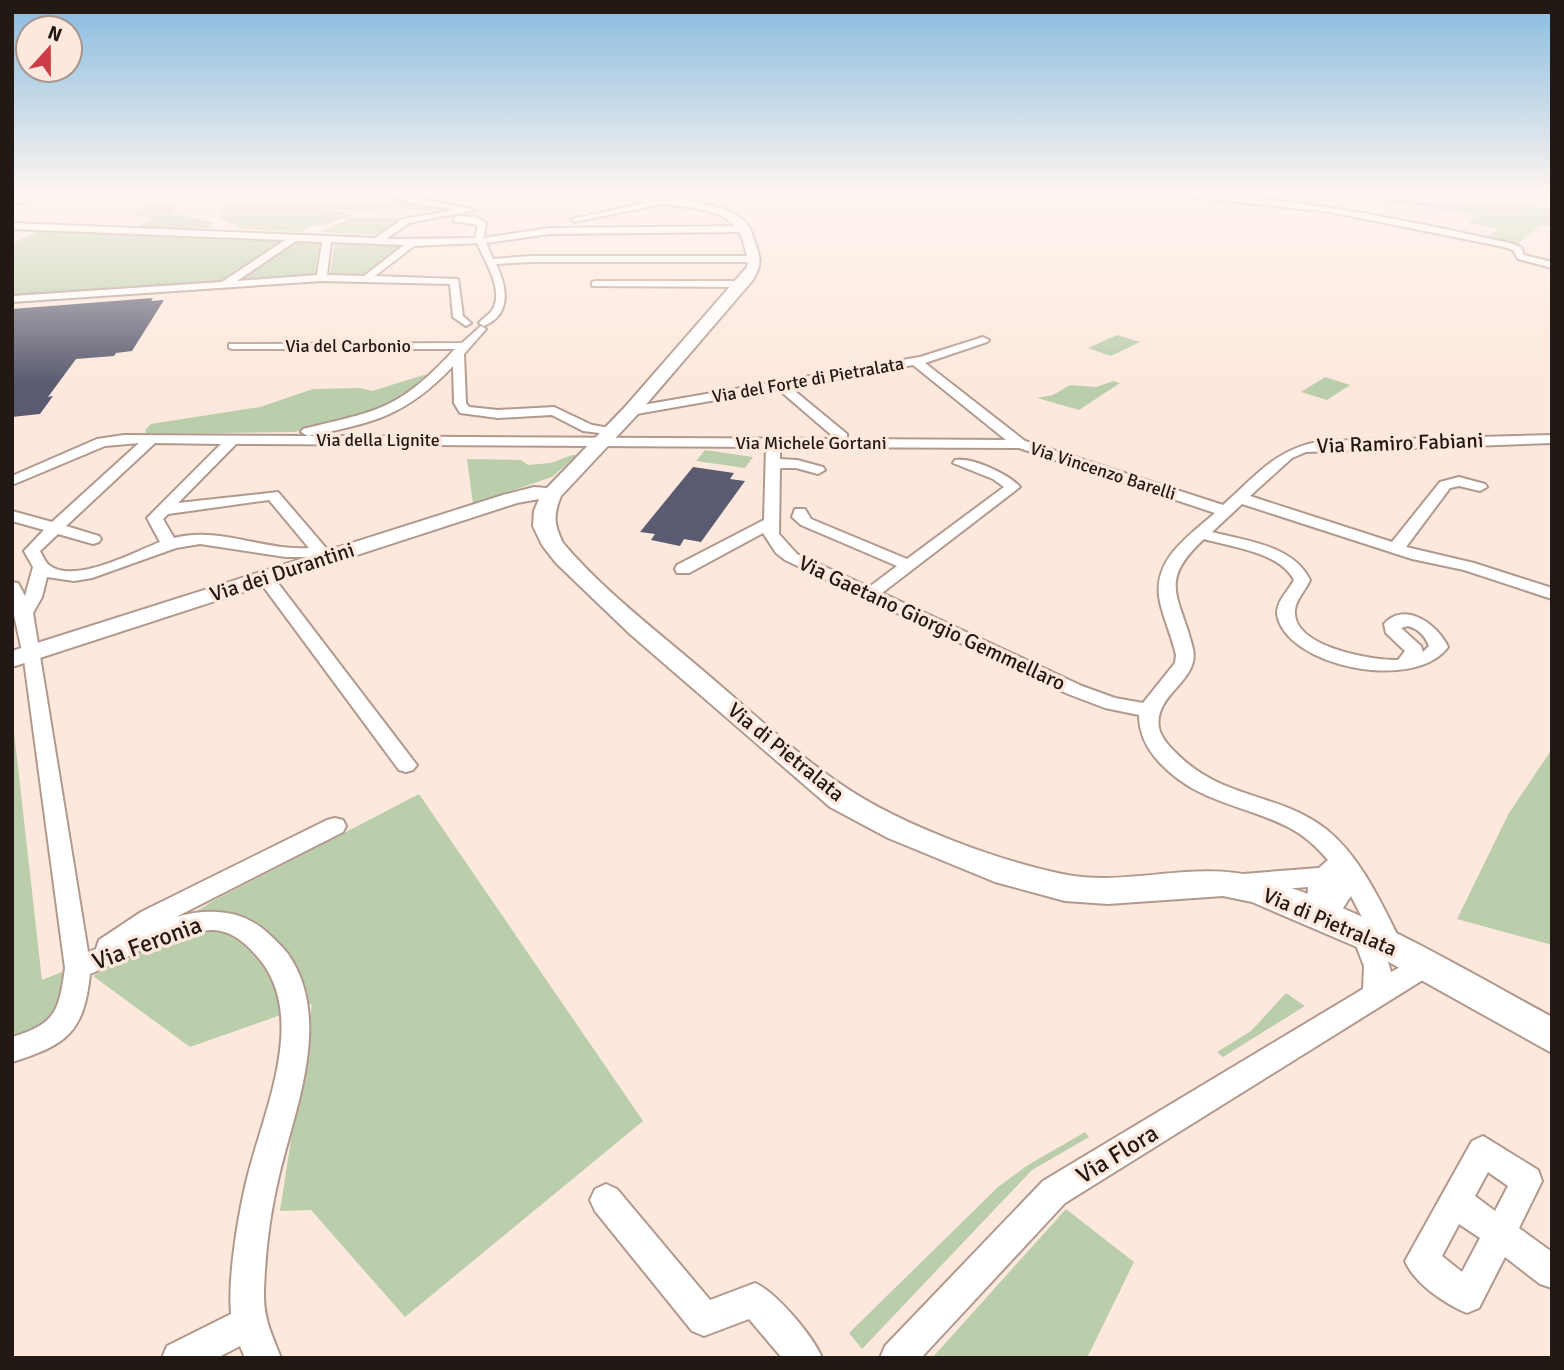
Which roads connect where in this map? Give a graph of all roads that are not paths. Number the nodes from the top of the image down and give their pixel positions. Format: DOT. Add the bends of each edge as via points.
graph roads {
  1 [pos="266,257"];
  2 [pos="326,257"];
  3 [pos="394,257"];
  4 [pos="489,257"];
  5 [pos="1522,257"];
  6 [pos="755,259"];
  7 [pos="491,262"];
  8 [pos="1552,265"];
  9 [pos="322,278"];
  10 [pos="368,278"];
  11 [pos="596,284"];
  12 [pos="742,284"];
  13 [pos="224,285"];
  14 [pos="12,299"];
  15 [pos="482,326"];
  16 [pos="465,327"];
  17 [pos="983,341"];
  18 [pos="233,346"];
  19 [pos="463,348"];
  20 [pos="915,361"];
  21 [pos="780,385"];
  22 [pos="631,411"];
  23 [pos="987,417"];
  24 [pos="303,436"];
  25 [pos="607,437"];
  26 [pos="153,438"];
  27 [pos="842,438"];
  28 [pos="233,439"];
  29 [pos="1552,439"];
  30 [pos="972,442"];
  31 [pos="773,443"];
  32 [pos="1020,444"];
  33 [pos="772,463"];
  34 [pos="960,463"];
  35 [pos="818,470"];
  36 [pos="12,481"];
  37 [pos="1480,487"];
  38 [pos="552,494"];
  39 [pos="1233,504"];
  40 [pos="163,510"];
  41 [pos="800,512"];
  42 [pos="15,516"];
  43 [pos="770,523"];
  44 [pos="56,528"];
  45 [pos="1203,534"];
  46 [pos="93,539"];
  47 [pos="170,545"];
  48 [pos="1397,547"];
  49 [pos="324,555"];
  50 [pos="908,565"];
  51 [pos="41,567"];
  52 [pos="683,569"];
  53 [pos="265,578"];
  54 [pos="12,587"];
  55 [pos="870,594"];
  56 [pos="1552,594"];
  57 [pos="24,613"];
  58 [pos="22,656"];
  59 [pos="1402,666"];
  60 [pos="1149,710"];
  61 [pos="406,765"];
  62 [pos="335,826"];
  63 [pos="1331,870"];
  64 [pos="1230,884"];
  65 [pos="1321,915"];
  66 [pos="1378,941"];
  67 [pos="1425,965"];
  68 [pos="78,968"];
  69 [pos="1374,996"];
  70 [pos="1552,1036"];
  71 [pos="12,1050"];
  72 [pos="606,1200"];
  73 [pos="1455,1201"];
  74 [pos="1500,1234"];
  75 [pos="1552,1272"];
  76 [pos="248,1324"];
  77 [pos="179,1358"];
  78 [pos="264,1358"];
  79 [pos="805,1358"];
  80 [pos="897,1358"];
  1 -- 13 [label="street"];
  2 -- 9 [label="street"];
  3 -- 10 [label="street"];
  4 -- 7 [label="street"];
  5 -- 8 [label="street"];
  6 -- 7 [label="street"];
  6 -- 12 [label="street"];
  7 -- 15 [label="street" via="502,300"];
  9 -- 10 [label="street"];
  9 -- 13 [label="street"];
  10 -- 16 [label="street" via="455,281 458,317"];
  11 -- 12 [label="street"];
  12 -- 22 [label="street"];
  13 -- 14 [label="street"];
  15 -- 16 [label="street"];
  15 -- 19 [label="street"];
  16 -- 19 [label="street"];
  17 -- 20 [label="street, Via del Forte di Pietralata"];
  18 -- 19 [label="street, Via del Carbonio"];
  19 -- 24 [label="street" via="398,406"];
  19 -- 25 [label="street" via="460,402 464,409 494,414 554,411"];
  20 -- 21 [label="street, Via del Forte di Pietralata"];
  20 -- 23 [label="street, Via Vincenzo Barelli"];
  21 -- 22 [label="street, Via del Forte di Pietralata"];
  21 -- 27 [label="street"];
  22 -- 25 [label="street"];
  23 -- 30 [label="street"];
  23 -- 32 [label="street, Via Vincenzo Barelli"];
  24 -- 25 [label="street, Via della Lignite"];
  24 -- 28 [label="street, Via della Lignite"];
  25 -- 31 [label="street, Via Michele Gortani"];
  25 -- 38 [label="street"];
  26 -- 28 [label="street, Via della Lignite"];
  26 -- 36 [label="street, Via della Lignite" via="102,442"];
  26 -- 44 [label="street"];
  28 -- 40 [label="street"];
  29 -- 39 [label="street, Via Ramiro Fabiani" via="1309,446 1287,456"];
  30 -- 31 [label="street, Via Michele Gortani"];
  30 -- 32 [label="street, Via Michele Gortani"];
  31 -- 33 [label="street"];
  32 -- 39 [label="street, Via Vincenzo Barelli"];
  33 -- 35 [label="street"];
  33 -- 43 [label="street"];
  34 -- 50 [label="street" via="998,476 1013,487"];
  37 -- 48 [label="street" via="1460,481 1445,485"];
  38 -- 49 [label="street, Via dei Durantini" via="520,496"];
  38 -- 64 [label="street, Via di Pietralata" via="544,526 564,558 784,754 860,810 960,856 1049,886 1108,891"];
  39 -- 45 [label="street, Via Ramiro Fabiani"];
  39 -- 48 [label="street, Via Vincenzo Barelli"];
  40 -- 47 [label="street" via="155,522"];
  40 -- 49 [label="street" via="273,495"];
  41 -- 50 [label="street" via="806,522"];
  42 -- 44 [label="street"];
  43 -- 52 [label="street"];
  43 -- 55 [label="street, Via Gaetano Giorgio Gemmellaro" via="776,543 791,557"];
  44 -- 46 [label="street"];
  44 -- 51 [label="street" via="33,549"];
  45 -- 59 [label="street" via="1271,554 1294,566 1302,580 1286,612 1310,642 1362,664"];
  45 -- 60 [label="street, Via Ramiro Fabiani" via="1178,554 1167,574 1170,611 1185,657"];
  47 -- 49 [label="street" via="213,540"];
  47 -- 51 [label="street" via="86,575 56,575"];
  48 -- 56 [label="street, Via Vincenzo Barelli"];
  49 -- 53 [label="street, Via dei Durantini"];
  50 -- 55 [label="street"];
  51 -- 57 [label="street"];
  53 -- 58 [label="street, Via dei Durantini"];
  53 -- 61 [label="street"];
  54 -- 57 [label="street, Via Feronia"];
  55 -- 60 [label="street, Via Gaetano Giorgio Gemmellaro" via="1075,690 1112,704"];
  57 -- 58 [label="street, Via Feronia"];
  58 -- 68 [label="street, Via Feronia"];
  60 -- 63 [label="street" via="1148,725 1156,744 1193,782 1303,825 1327,843"];
  62 -- 68 [label="street" via="150,919"];
  63 -- 64 [label="street"];
  63 -- 65 [label="street" via="1317,893"];
  63 -- 66 [label="street"];
  64 -- 65 [label="street, Via di Pietralata"];
  65 -- 66 [label="street, Via di Pietralata"];
  66 -- 67 [label="street, Via di Pietralata"];
  66 -- 69 [label="street"];
  67 -- 69 [label="street, Via Flora"];
  67 -- 70 [label="street, Via di Pietralata"];
  68 -- 71 [label="street" via="75,1001 59,1030 45,1040"];
  68 -- 76 [label="street, Via Feronia" via="211,920 248,932 269,947 283,966 295,1004 296,1039 262,1181 246,1290"];
  69 -- 80 [label="street, Via Flora" via="1054,1192"];
  72 -- 79 [label="street" via="704,1319 755,1300"];
  73 -- 74 [label="street"];
  73 -- 74 [label="street" via="1483,1151 1527,1181"];
  73 -- 74 [label="street" via="1420,1261 1467,1296"];
  74 -- 75 [label="street"];
  76 -- 77 [label="street"];
  76 -- 78 [label="street, Via Feronia"];
}
